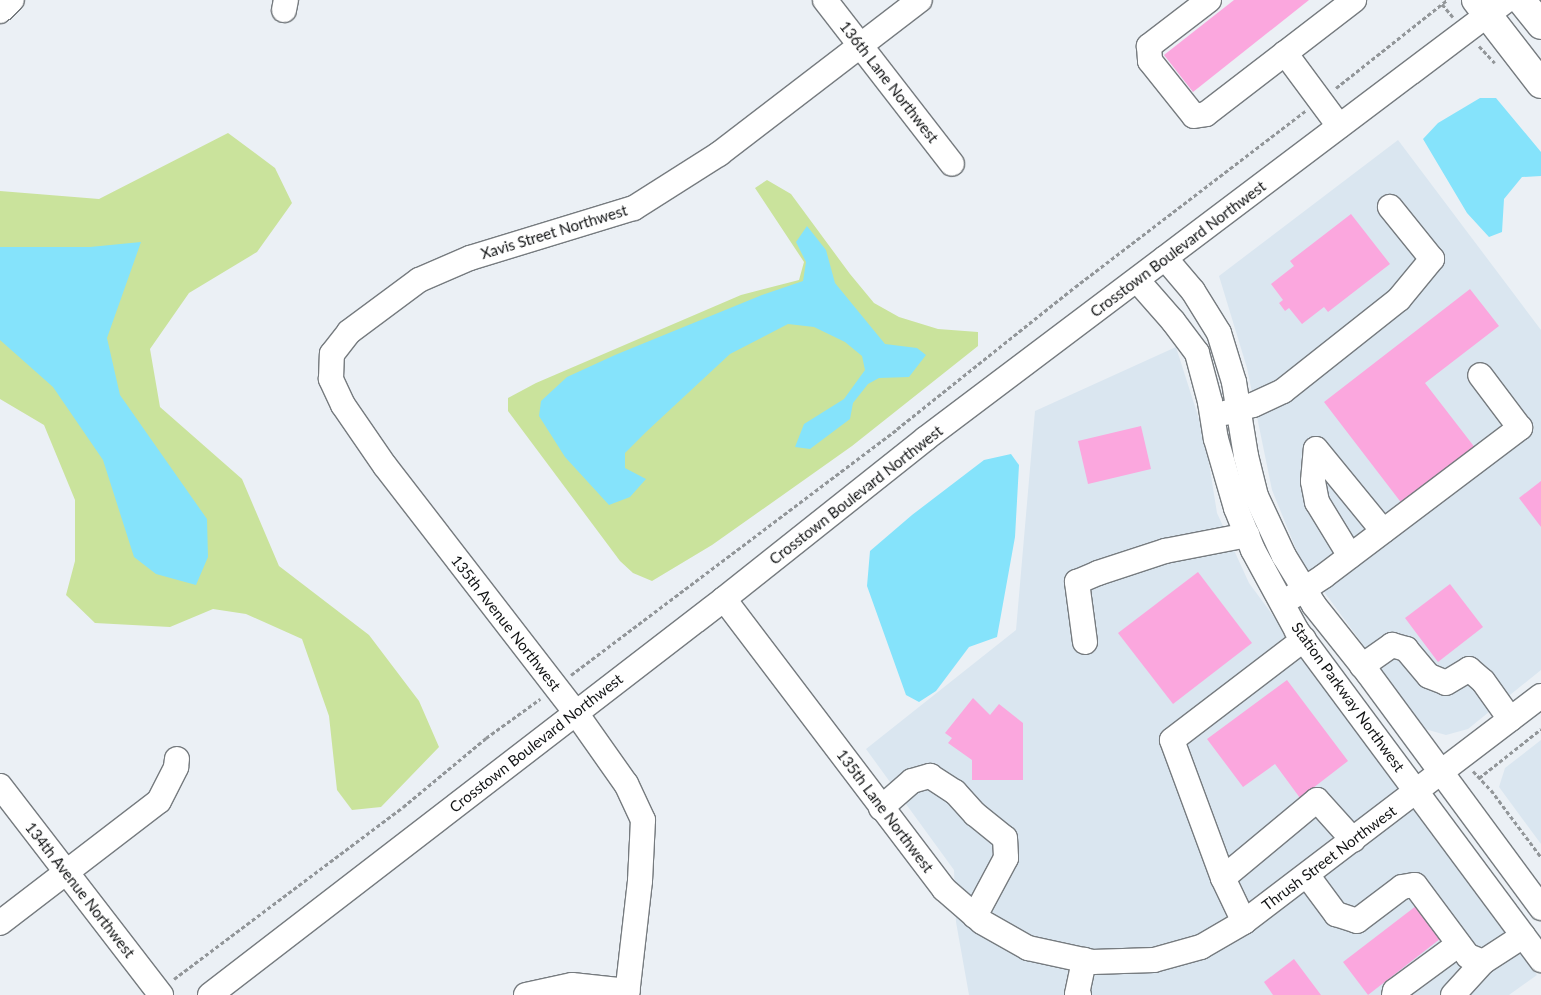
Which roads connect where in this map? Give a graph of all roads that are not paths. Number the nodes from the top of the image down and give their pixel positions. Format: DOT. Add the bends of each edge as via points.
graph roads {
  1 [pos="12,0"];
  2 [pos="825,0"];
  3 [pos="920,0"];
  4 [pos="1208,0"];
  5 [pos="1521,0"];
  6 [pos="1343,3"];
  7 [pos="1490,5"];
  8 [pos="0,11"];
  9 [pos="1541,25"];
  10 [pos="860,46"];
  11 [pos="1285,54"];
  12 [pos="1541,84"];
  13 [pos="1340,126"];
  14 [pos="952,164"];
  15 [pos="1390,207"];
  16 [pos="1165,258"];
  17 [pos="1137,280"];
  18 [pos="332,354"];
  19 [pos="1480,375"];
  20 [pos="1239,409"];
  21 [pos="1213,415"];
  22 [pos="1383,531"];
  23 [pos="1247,535"];
  24 [pos="1350,556"];
  25 [pos="1304,590"];
  26 [pos="724,598"];
  27 [pos="1282,603"];
  28 [pos="1304,639"];
  29 [pos="1086,642"];
  30 [pos="1362,666"];
  31 [pos="1541,696"];
  32 [pos="576,713"];
  33 [pos="1510,719"];
  34 [pos="177,759"];
  35 [pos="1440,773"];
  36 [pos="0,786"];
  37 [pos="1416,792"];
  38 [pos="881,808"];
  39 [pos="1353,840"];
  40 [pos="66,872"];
  41 [pos="1307,875"];
  42 [pos="1223,878"];
  43 [pos="1541,908"];
  44 [pos="975,916"];
  45 [pos="1244,922"];
  46 [pos="0,923"];
  47 [pos="1523,936"];
  48 [pos="1459,944"];
  49 [pos="1541,960"];
  50 [pos="1088,961"];
  51 [pos="1483,962"];
  52 [pos="159,993"];
  53 [pos="628,993"];
  54 [pos="210,995"];
  55 [pos="526,995"];
  56 [pos="1078,995"];
  57 [pos="1394,995"];
  58 [pos="1453,995"];
  1 -- 8 [label="street"];
  2 -- 10 [label="street, 136th Lane Northwest"];
  3 -- 10 [label="street, Xavis Street Northwest"];
  4 -- 11 [label="street" via="1149,46 1150,61 1194,116 1206,114"];
  5 -- 9 [label="main road"];
  6 -- 11 [label="street"];
  7 -- 12 [label="main road"];
  7 -- 13 [label="street, Crosstown Boulevard Northwest"];
  10 -- 14 [label="street, 136th Lane Northwest"];
  10 -- 18 [label="street, Xavis Street Northwest" via="719,154 634,208 470,258 419,280 350,332"];
  11 -- 13 [label="street"];
  13 -- 16 [label="street, Crosstown Boulevard Northwest"];
  15 -- 20 [label="street" via="1432,259 1399,299 1283,391"];
  16 -- 17 [label="street, Crosstown Boulevard Northwest"];
  16 -- 20 [label="street, Station Parkway Northwest" via="1193,291 1219,333"];
  17 -- 21 [label="street, Station Parkway Northwest" via="1173,320 1196,354"];
  17 -- 26 [label="street, Crosstown Boulevard Northwest" via="925,439"];
  18 -- 32 [label="street, 135th Avenue Northwest" via="331,379 343,406 385,466"];
  19 -- 22 [label="street" via="1520,428"];
  20 -- 21 [label="street"];
  20 -- 25 [label="street, Station Parkway Northwest" via="1256,496"];
  21 -- 23 [label="street, Station Parkway Northwest" via="1216,439"];
  22 -- 24 [label="street"];
  22 -- 24 [label="street" via="1316,449 1314,481 1317,502"];
  23 -- 27 [label="street, Station Parkway Northwest"];
  23 -- 29 [label="street" via="1165,552 1077,582"];
  24 -- 25 [label="street"];
  25 -- 27 [label="street"];
  25 -- 30 [label="street, Station Parkway Northwest"];
  26 -- 32 [label="street, Crosstown Boulevard Northwest"];
  26 -- 38 [label="street, 135th Lane Northwest"];
  27 -- 28 [label="street, Station Parkway Northwest"];
  28 -- 37 [label="street, Station Parkway Northwest"];
  28 -- 42 [label="street" via="1172,740"];
  30 -- 33 [label="street" via="1392,645 1406,649 1429,676 1446,683 1468,669 1483,682"];
  30 -- 35 [label="street, Station Parkway Northwest"];
  31 -- 33 [label="street, Thrush Street Northwest"];
  32 -- 53 [label="street, 135th Avenue Northwest" via="626,784 643,820"];
  32 -- 54 [label="street, Crosstown Boulevard Northwest"];
  33 -- 35 [label="street, Thrush Street Northwest"];
  34 -- 40 [label="street" via="159,801"];
  35 -- 37 [label="street, Thrush Street Northwest"];
  35 -- 43 [label="street, Station Parkway Northwest"];
  36 -- 40 [label="street, 134th Avenue Northwest"];
  37 -- 39 [label="street, Thrush Street Northwest"];
  37 -- 47 [label="street, Station Parkway Northwest"];
  38 -- 44 [label="street, 135th Lane Northwest" via="944,888"];
  38 -- 44 [label="street" via="912,781 930,776 955,792 975,814 1005,838 1006,858"];
  39 -- 41 [label="street, Thrush Street Northwest"];
  39 -- 42 [label="street" via="1317,800"];
  40 -- 46 [label="street"];
  40 -- 52 [label="street, 134th Avenue Northwest"];
  41 -- 45 [label="street, Thrush Street Northwest"];
  41 -- 48 [label="street" via="1336,914 1357,921 1402,887 1415,885"];
  42 -- 45 [label="street"];
  44 -- 50 [label="street, 135th Lane Northwest" via="1028,948"];
  45 -- 50 [label="street, Thrush Street Northwest" via="1201,947 1154,960"];
  47 -- 49 [label="street, Station Parkway Northwest"];
  47 -- 51 [label="street"];
  48 -- 51 [label="street" via="1468,956"];
  48 -- 57 [label="street" via="1395,991"];
  50 -- 56 [label="street"];
  51 -- 58 [label="street"];
  53 -- 55 [label="street" via="572,985"];
}
